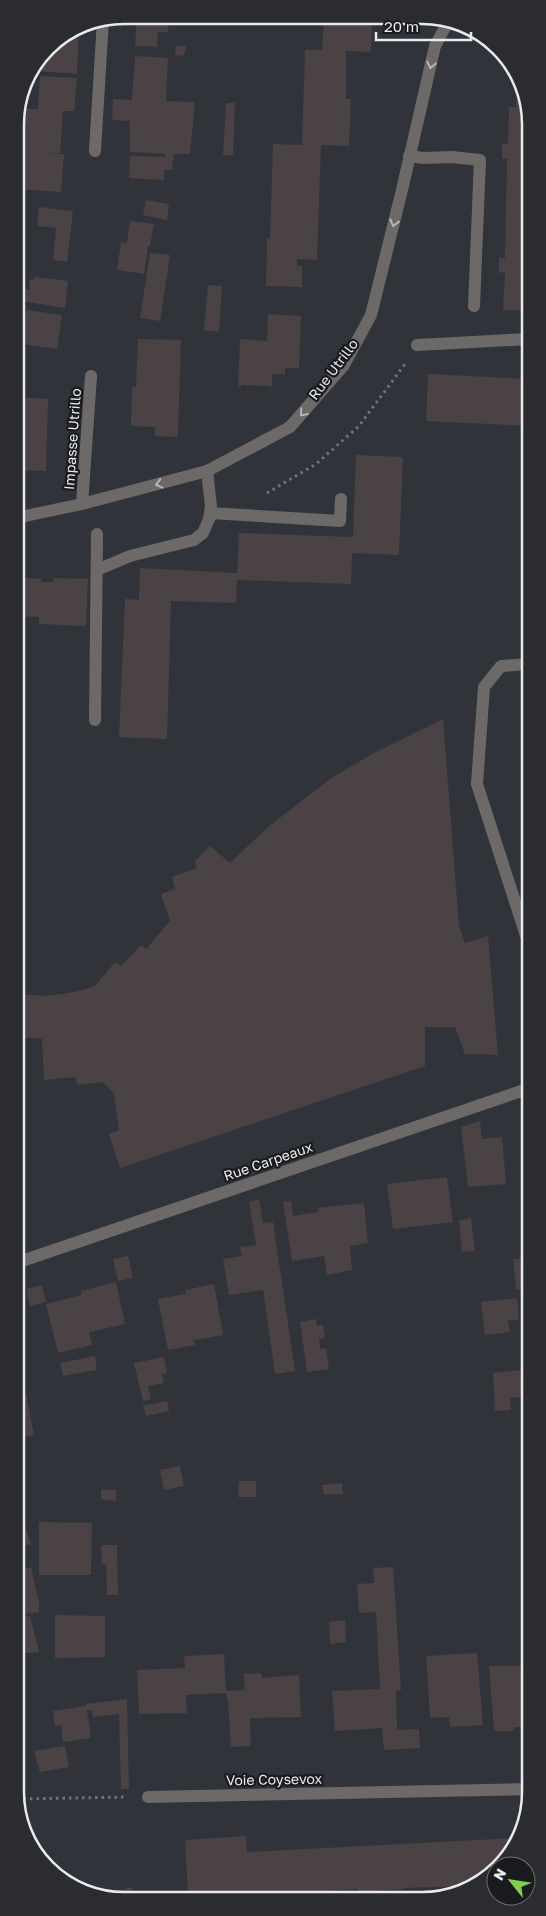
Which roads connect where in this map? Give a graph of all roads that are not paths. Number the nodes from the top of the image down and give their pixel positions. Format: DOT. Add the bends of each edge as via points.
graph roads {
  1 [pos="102,27"];
  2 [pos="445,27"];
  3 [pos="95,151"];
  4 [pos="410,156"];
  5 [pos="474,306"];
  6 [pos="522,338"];
  7 [pos="418,345"];
  8 [pos="92,376"];
  9 [pos="207,471"];
  10 [pos="341,499"];
  11 [pos="82,504"];
  12 [pos="210,513"];
  13 [pos="24,516"];
  14 [pos="97,534"];
  15 [pos="97,570"];
  16 [pos="522,665"];
  17 [pos="95,720"];
  18 [pos="522,923"];
  19 [pos="522,1091"];
  20 [pos="24,1260"];
  21 [pos="522,1789"];
  22 [pos="148,1797"];
  1 -- 3 [label="street"];
  2 -- 4 [label="street, Rue Utrillo, one-way" via="435,46"];
  4 -- 5 [label="street" via="480,160"];
  4 -- 9 [label="street, Rue Utrillo, one-way" via="371,315 344,365 290,427"];
  6 -- 7 [label="street"];
  8 -- 11 [label="street, Impasse Utrillo"];
  9 -- 11 [label="street, Rue Utrillo, one-way"];
  9 -- 12 [label="street"];
  10 -- 12 [label="street" via="340,521"];
  11 -- 13 [label="street, Rue Utrillo"];
  12 -- 15 [label="street" via="203,532 194,540 130,556"];
  14 -- 15 [label="street"];
  15 -- 17 [label="street"];
  16 -- 18 [label="street" via="501,666 484,687 477,784"];
  19 -- 20 [label="street, Rue Carpeaux"];
  21 -- 22 [label="street, Voie Coysevox"];
}
